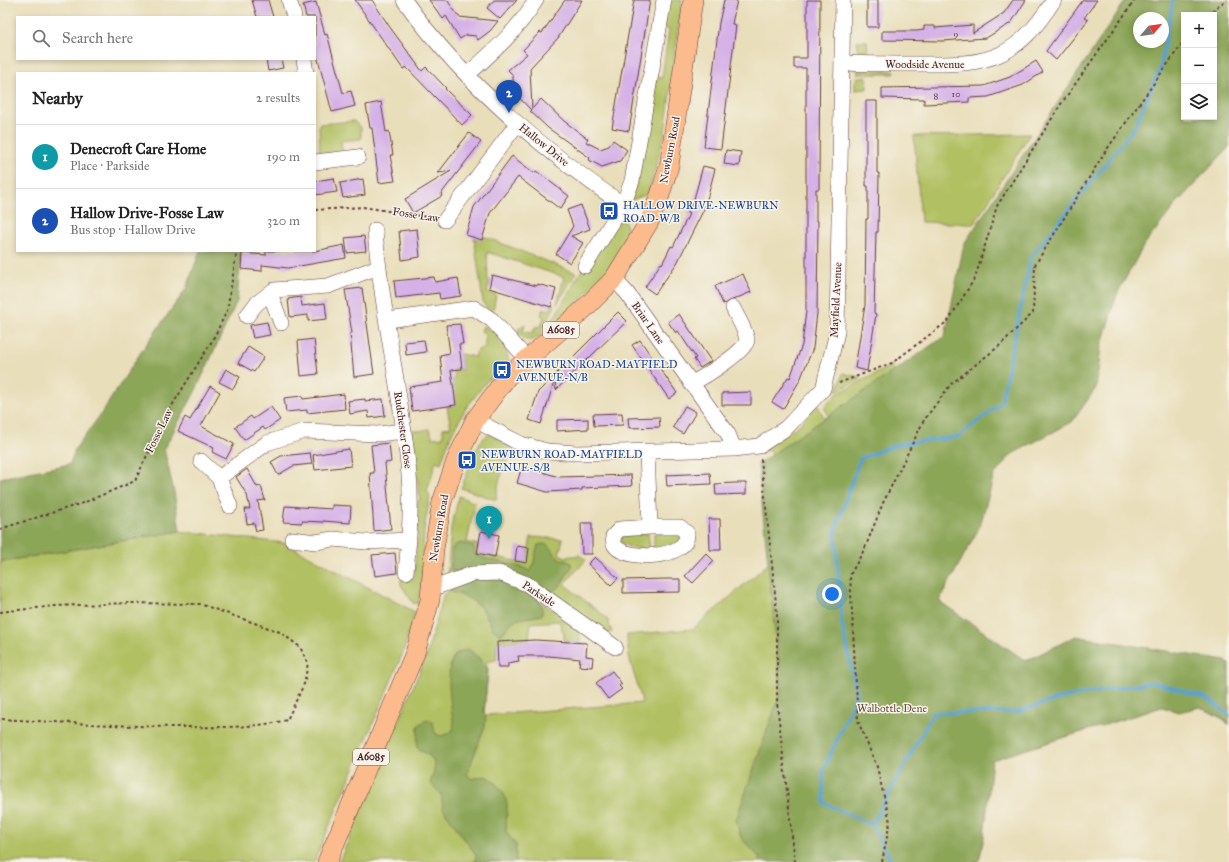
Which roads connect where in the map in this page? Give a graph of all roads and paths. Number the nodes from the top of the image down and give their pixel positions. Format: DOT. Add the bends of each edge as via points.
graph roads {
  1 [pos="289,0"];
  2 [pos="404,0"];
  3 [pos="536,0"];
  4 [pos="664,0"];
  5 [pos="693,0"];
  6 [pos="843,0"];
  7 [pos="1054,0"];
  8 [pos="1135,0"];
  9 [pos="1227,0"];
  10 [pos="1211,12"];
  11 [pos="294,16"];
  12 [pos="1181,45"];
  13 [pos="304,60"];
  14 [pos="843,63"];
  15 [pos="306,72"];
  16 [pos="467,75"];
  17 [pos="517,124"];
  18 [pos="358,157"];
  19 [pos="316,162"];
  20 [pos="623,205"];
  21 [pos="316,210"];
  22 [pos="445,220"];
  23 [pos="649,222"];
  24 [pos="376,230"];
  25 [pos="237,252"];
  26 [pos="585,266"];
  27 [pos="378,267"];
  28 [pos="614,278"];
  29 [pos="270,293"];
  30 [pos="733,308"];
  31 [pos="247,316"];
  32 [pos="388,320"];
  33 [pos="281,323"];
  34 [pos="527,359"];
  35 [pos="691,384"];
  36 [pos="822,389"];
  37 [pos="475,420"];
  38 [pos="404,431"];
  39 [pos="760,446"];
  40 [pos="734,449"];
  41 [pos="647,452"];
  42 [pos="202,461"];
  43 [pos="219,478"];
  44 [pos="230,506"];
  45 [pos="650,528"];
  46 [pos="0,529"];
  47 [pos="292,539"];
  48 [pos="409,540"];
  49 [pos="406,572"];
  50 [pos="431,589"];
  51 [pos="0,612"];
  52 [pos="615,647"];
  53 [pos="0,719"];
  54 [pos="327,862"];
  55 [pos="795,862"];
  56 [pos="882,862"];
  1 -- 11 [label="street"];
  2 -- 16 [label="street, Hallow Drive" via="434,40"];
  3 -- 16 [label="street" via="507,38"];
  4 -- 20 [label="street" via="632,181"];
  5 -- 23 [label="main road, Newburn Road / A6085" via="669,166"];
  6 -- 14 [label="street, Mayfield Avenue"];
  7 -- 14 [label="street, Woodside Avenue" via="1026,37 988,59 959,64"];
  8 -- 36 [label="path" via="1061,104 998,206 975,278 948,321 892,363"];
  9 -- 10 [label="path"];
  12 -- 56 [label="path" via="1104,152 1035,266 1032,313 998,347 952,384 924,420 850,575 858,722 876,767 890,822"];
  13 -- 15 [label="street"];
  14 -- 36 [label="street, Mayfield Avenue" via="837,332"];
  16 -- 17 [label="street, Hallow Drive"];
  17 -- 20 [label="street, Hallow Drive"];
  17 -- 22 [label="street, Fosse Law"];
  18 -- 19 [label="street"];
  20 -- 23 [label="street, Hallow Drive"];
  20 -- 26 [label="street"];
  21 -- 22 [label="path, Fosse Law" via="363,207"];
  23 -- 28 [label="main road, Newburn Road / A6085"];
  24 -- 27 [label="street, Rudchester Close"];
  25 -- 46 [label="path, Fosse Law" via="227,311 212,342 165,416 135,481 83,503"];
  27 -- 29 [label="street" via="328,286 274,290"];
  27 -- 32 [label="street, Rudchester Close"];
  28 -- 34 [label="main road, Newburn Road / A6085" via="583,310"];
  28 -- 35 [label="street, Briar Lane"];
  29 -- 31 [label="street" via="256,304"];
  29 -- 33 [label="street"];
  30 -- 35 [label="street" via="747,338 746,344"];
  32 -- 34 [label="street" via="474,308 492,320"];
  32 -- 38 [label="street, Rudchester Close"];
  34 -- 37 [label="main road, Newburn Road / A6085" via="507,377"];
  35 -- 40 [label="street, Briar Lane" via="728,434"];
  36 -- 39 [label="street, Mayfield Avenue" via="786,428"];
  37 -- 41 [label="street, Mayfield Avenue" via="521,444 548,452"];
  37 -- 50 [label="main road, Newburn Road / A6085" via="456,461 442,502 434,549"];
  38 -- 43 [label="street" via="378,434 304,431 267,443"];
  38 -- 48 [label="street, Rudchester Close" via="409,475"];
  39 -- 40 [label="street, Mayfield Avenue"];
  39 -- 55 [label="path" via="778,614 777,703"];
  40 -- 41 [label="street, Mayfield Avenue"];
  41 -- 45 [label="street"];
  42 -- 43 [label="street"];
  43 -- 44 [label="street"];
  47 -- 48 [label="street" via="316,542 333,539 366,542"];
  48 -- 49 [label="street, Rudchester Close"];
  50 -- 52 [label="street, Parkside" via="472,574 499,573 527,584"];
  50 -- 54 [label="main road, Newburn Road / A6085" via="415,653"];
  51 -- 53 [label="path" via="122,603 200,604 280,632 300,648 308,663 304,684 287,720 266,725 217,728"];
}
